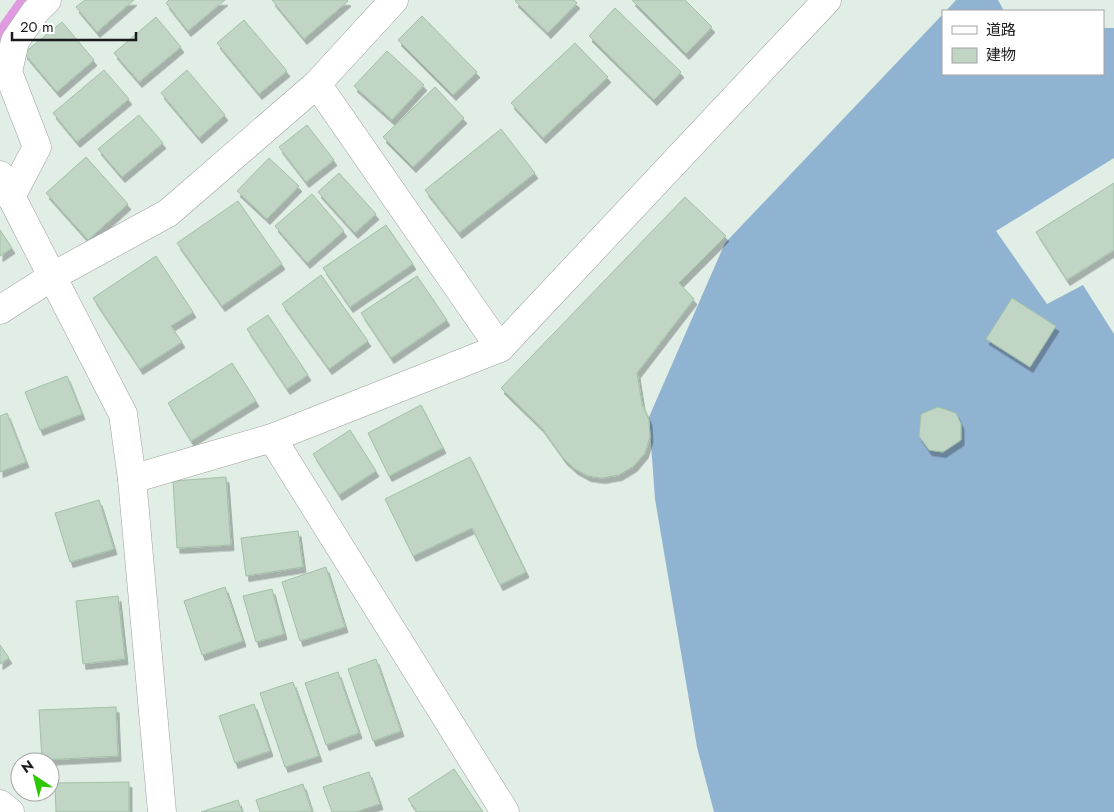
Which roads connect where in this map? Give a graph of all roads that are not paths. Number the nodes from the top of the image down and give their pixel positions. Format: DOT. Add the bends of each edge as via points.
graph roads {
  1 [pos="48,0"];
  2 [pos="394,0"];
  3 [pos="827,0"];
  4 [pos="317,84"];
  5 [pos="5,186"];
  6 [pos="53,276"];
  7 [pos="0,310"];
  8 [pos="500,348"];
  9 [pos="272,438"];
  10 [pos="132,479"];
  11 [pos="0,804"];
  12 [pos="10,812"];
  13 [pos="162,812"];
  14 [pos="505,812"];
  1 -- 5 [label="street" via="35,12 15,41 8,72 37,147"];
  2 -- 4 [label="street"];
  3 -- 8 [label="street"];
  4 -- 6 [label="street" via="168,213"];
  4 -- 8 [label="street"];
  5 -- 6 [label="street"];
  6 -- 7 [label="street"];
  6 -- 10 [label="street" via="123,414"];
  8 -- 9 [label="street"];
  9 -- 10 [label="street"];
  9 -- 14 [label="street"];
  10 -- 13 [label="street"];
  11 -- 12 [label="street"];
}
